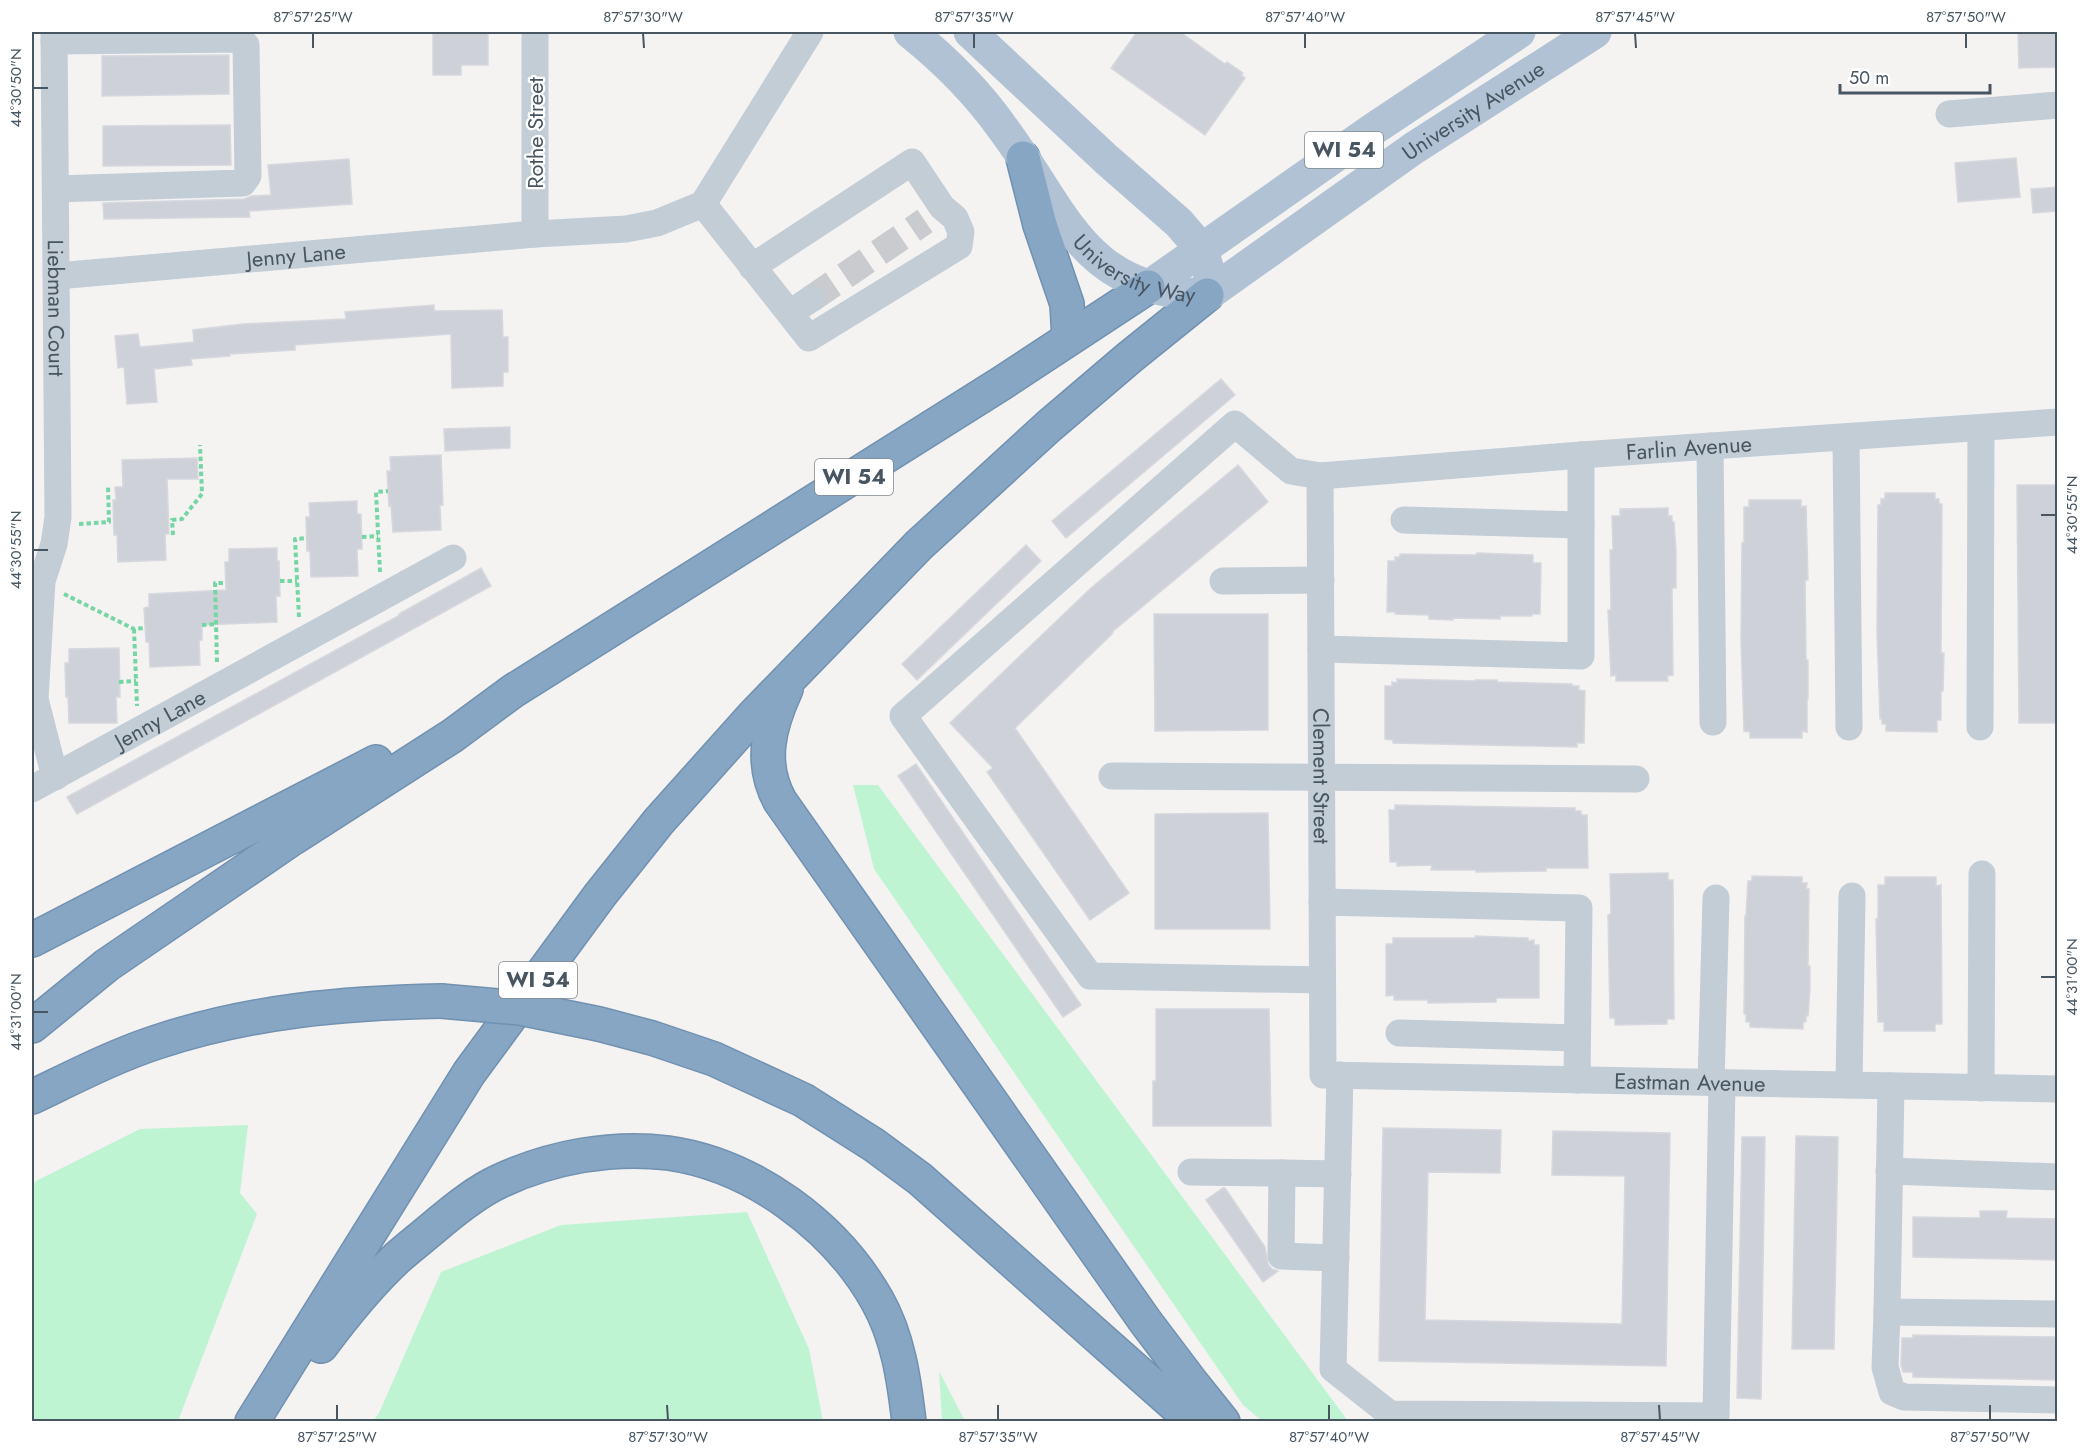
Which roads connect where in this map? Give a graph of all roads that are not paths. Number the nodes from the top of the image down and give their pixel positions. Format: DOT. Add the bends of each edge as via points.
graph roads {
  1 [pos="535,32"];
  2 [pos="810,32"];
  3 [pos="910,32"];
  4 [pos="970,32"];
  5 [pos="1519,32"];
  6 [pos="1594,32"];
  7 [pos="54,36"];
  8 [pos="2058,105"];
  9 [pos="1949,114"];
  10 [pos="43,156"];
  11 [pos="1023,158"];
  12 [pos="56,189"];
  13 [pos="703,204"];
  14 [pos="535,234"];
  15 [pos="1202,250"];
  16 [pos="752,267"];
  17 [pos="57,276"];
  18 [pos="1148,287"];
  19 [pos="1207,295"];
  20 [pos="1070,339"];
  21 [pos="2058,422"];
  22 [pos="1981,428"];
  23 [pos="1846,437"];
  24 [pos="1710,446"];
  25 [pos="1581,455"];
  26 [pos="1320,476"];
  27 [pos="1404,520"];
  28 [pos="1581,525"];
  29 [pos="453,558"];
  30 [pos="1321,580"];
  31 [pos="1223,581"];
  32 [pos="1321,649"];
  33 [pos="793,675"];
  34 [pos="513,691"];
  35 [pos="1713,722"];
  36 [pos="1849,727"];
  37 [pos="1980,727"];
  38 [pos="1112,776"];
  39 [pos="1322,778"];
  40 [pos="1636,779"];
  41 [pos="43,783"];
  42 [pos="1982,874"];
  43 [pos="1852,896"];
  44 [pos="1716,898"];
  45 [pos="1322,902"];
  46 [pos="32,940"];
  47 [pos="1322,980"];
  48 [pos="32,1026"];
  49 [pos="1399,1033"];
  50 [pos="1577,1038"];
  51 [pos="1331,1075"];
  52 [pos="1577,1080"];
  53 [pos="1717,1083"];
  54 [pos="1849,1085"];
  55 [pos="1891,1086"];
  56 [pos="1981,1088"];
  57 [pos="2058,1089"];
  58 [pos="32,1097"];
  59 [pos="1889,1170"];
  60 [pos="1191,1172"];
  61 [pos="1282,1173"];
  62 [pos="1338,1174"];
  63 [pos="2058,1177"];
  64 [pos="1336,1258"];
  65 [pos="1887,1312"];
  66 [pos="2058,1314"];
  67 [pos="2058,1400"];
  68 [pos="253,1422"];
  69 [pos="909,1422"];
  70 [pos="1194,1422"];
  71 [pos="1223,1422"];
  1 -- 14 [label="street, Rothe Street"];
  2 -- 13 [label="street"];
  3 -- 11 [label="main road, University Way" via="946,63 987,108"];
  4 -- 15 [label="main road, University Way" via="1179,223"];
  5 -- 15 [label="main road, University Avenue / WI 54"];
  6 -- 19 [label="main road, University Avenue / WI 54" via="1414,148"];
  7 -- 10 [label="street, Liebman Court"];
  7 -- 12 [label="street" via="240,39 246,45 248,176 243,183"];
  8 -- 9 [label="street"];
  10 -- 12 [label="street, Liebman Court"];
  11 -- 18 [label="main road, University Way" via="1080,241 1113,270"];
  11 -- 20 [label="highway" via="1040,225 1067,304"];
  12 -- 17 [label="street, Liebman Court"];
  13 -- 14 [label="street, Jenny Lane" via="657,223 626,229"];
  13 -- 16 [label="street"];
  14 -- 17 [label="street, Jenny Lane"];
  15 -- 18 [label="main road, University Avenue / WI 54"];
  15 -- 19 [label="main road, University Way" via="1208,266"];
  16 -- 16 [label="street" via="912,162 934,214 955,218 962,232 959,246 810,338 800,306"];
  17 -- 41 [label="street, Liebman Court" via="57,524 42,581 35,699"];
  18 -- 19 [label="main road, University Way"];
  18 -- 20 [label="highway, WI 54"];
  19 -- 33 [label="highway, WI 54" via="1097,385 962,505 881,582"];
  20 -- 34 [label="highway, WI 54"];
  21 -- 22 [label="street, Farlin Avenue"];
  22 -- 23 [label="street, Farlin Avenue"];
  22 -- 37 [label="street"];
  23 -- 24 [label="street, Farlin Avenue"];
  23 -- 36 [label="street"];
  24 -- 25 [label="street, Farlin Avenue"];
  24 -- 35 [label="street"];
  25 -- 26 [label="street, Farlin Avenue"];
  25 -- 28 [label="street"];
  26 -- 30 [label="street, Clement Street"];
  26 -- 47 [label="street, Farlin Avenue" via="1291,471 1235,424 903,716 1090,976"];
  27 -- 28 [label="street"];
  28 -- 32 [label="street" via="1581,656"];
  29 -- 41 [label="street, Jenny Lane"];
  30 -- 31 [label="street"];
  30 -- 32 [label="street, Clement Street"];
  32 -- 39 [label="street, Clement Street"];
  33 -- 68 [label="highway, WI 54" via="659,821 469,1073"];
  33 -- 71 [label="highway" via="774,717 768,742 768,772 776,794 1152,1330"];
  34 -- 46 [label="highway"];
  34 -- 48 [label="highway, WI 54" via="452,736 283,844 116,959"];
  38 -- 39 [label="street"];
  39 -- 40 [label="street"];
  39 -- 45 [label="street, Clement Street"];
  42 -- 56 [label="street"];
  43 -- 54 [label="street"];
  44 -- 53 [label="street"];
  45 -- 47 [label="street, Clement Street"];
  45 -- 50 [label="street" via="1579,908"];
  47 -- 51 [label="street, Clement Street"];
  49 -- 50 [label="street"];
  50 -- 52 [label="street"];
  51 -- 52 [label="street, Eastman Avenue"];
  51 -- 62 [label="street, Clement Street"];
  52 -- 53 [label="street, Eastman Avenue"];
  53 -- 54 [label="street, Eastman Avenue"];
  53 -- 64 [label="street, Clement Street" via="1716,1416 1390,1414 1333,1369"];
  54 -- 55 [label="street, Eastman Avenue"];
  55 -- 56 [label="street, Eastman Avenue"];
  55 -- 59 [label="street"];
  56 -- 57 [label="street, Eastman Avenue"];
  58 -- 70 [label="highway, bridge" via="156,1042 231,1022 325,1006 441,1001 520,1008 652,1038 714,1059 803,1100 874,1145 920,1179"];
  59 -- 63 [label="street"];
  59 -- 65 [label="street"];
  60 -- 61 [label="street"];
  61 -- 62 [label="street"];
  61 -- 64 [label="street" via="1281,1256"];
  62 -- 64 [label="street, Clement Street"];
  65 -- 66 [label="street"];
  65 -- 67 [label="street" via="1885,1367 1892,1392 1904,1397"];
  68 -- 69 [label="highway" via="307,1366 344,1316 397,1258 462,1204 499,1181 548,1164 619,1151 669,1154 739,1175 787,1201 825,1233 854,1264 878,1301 902,1365"];
}
